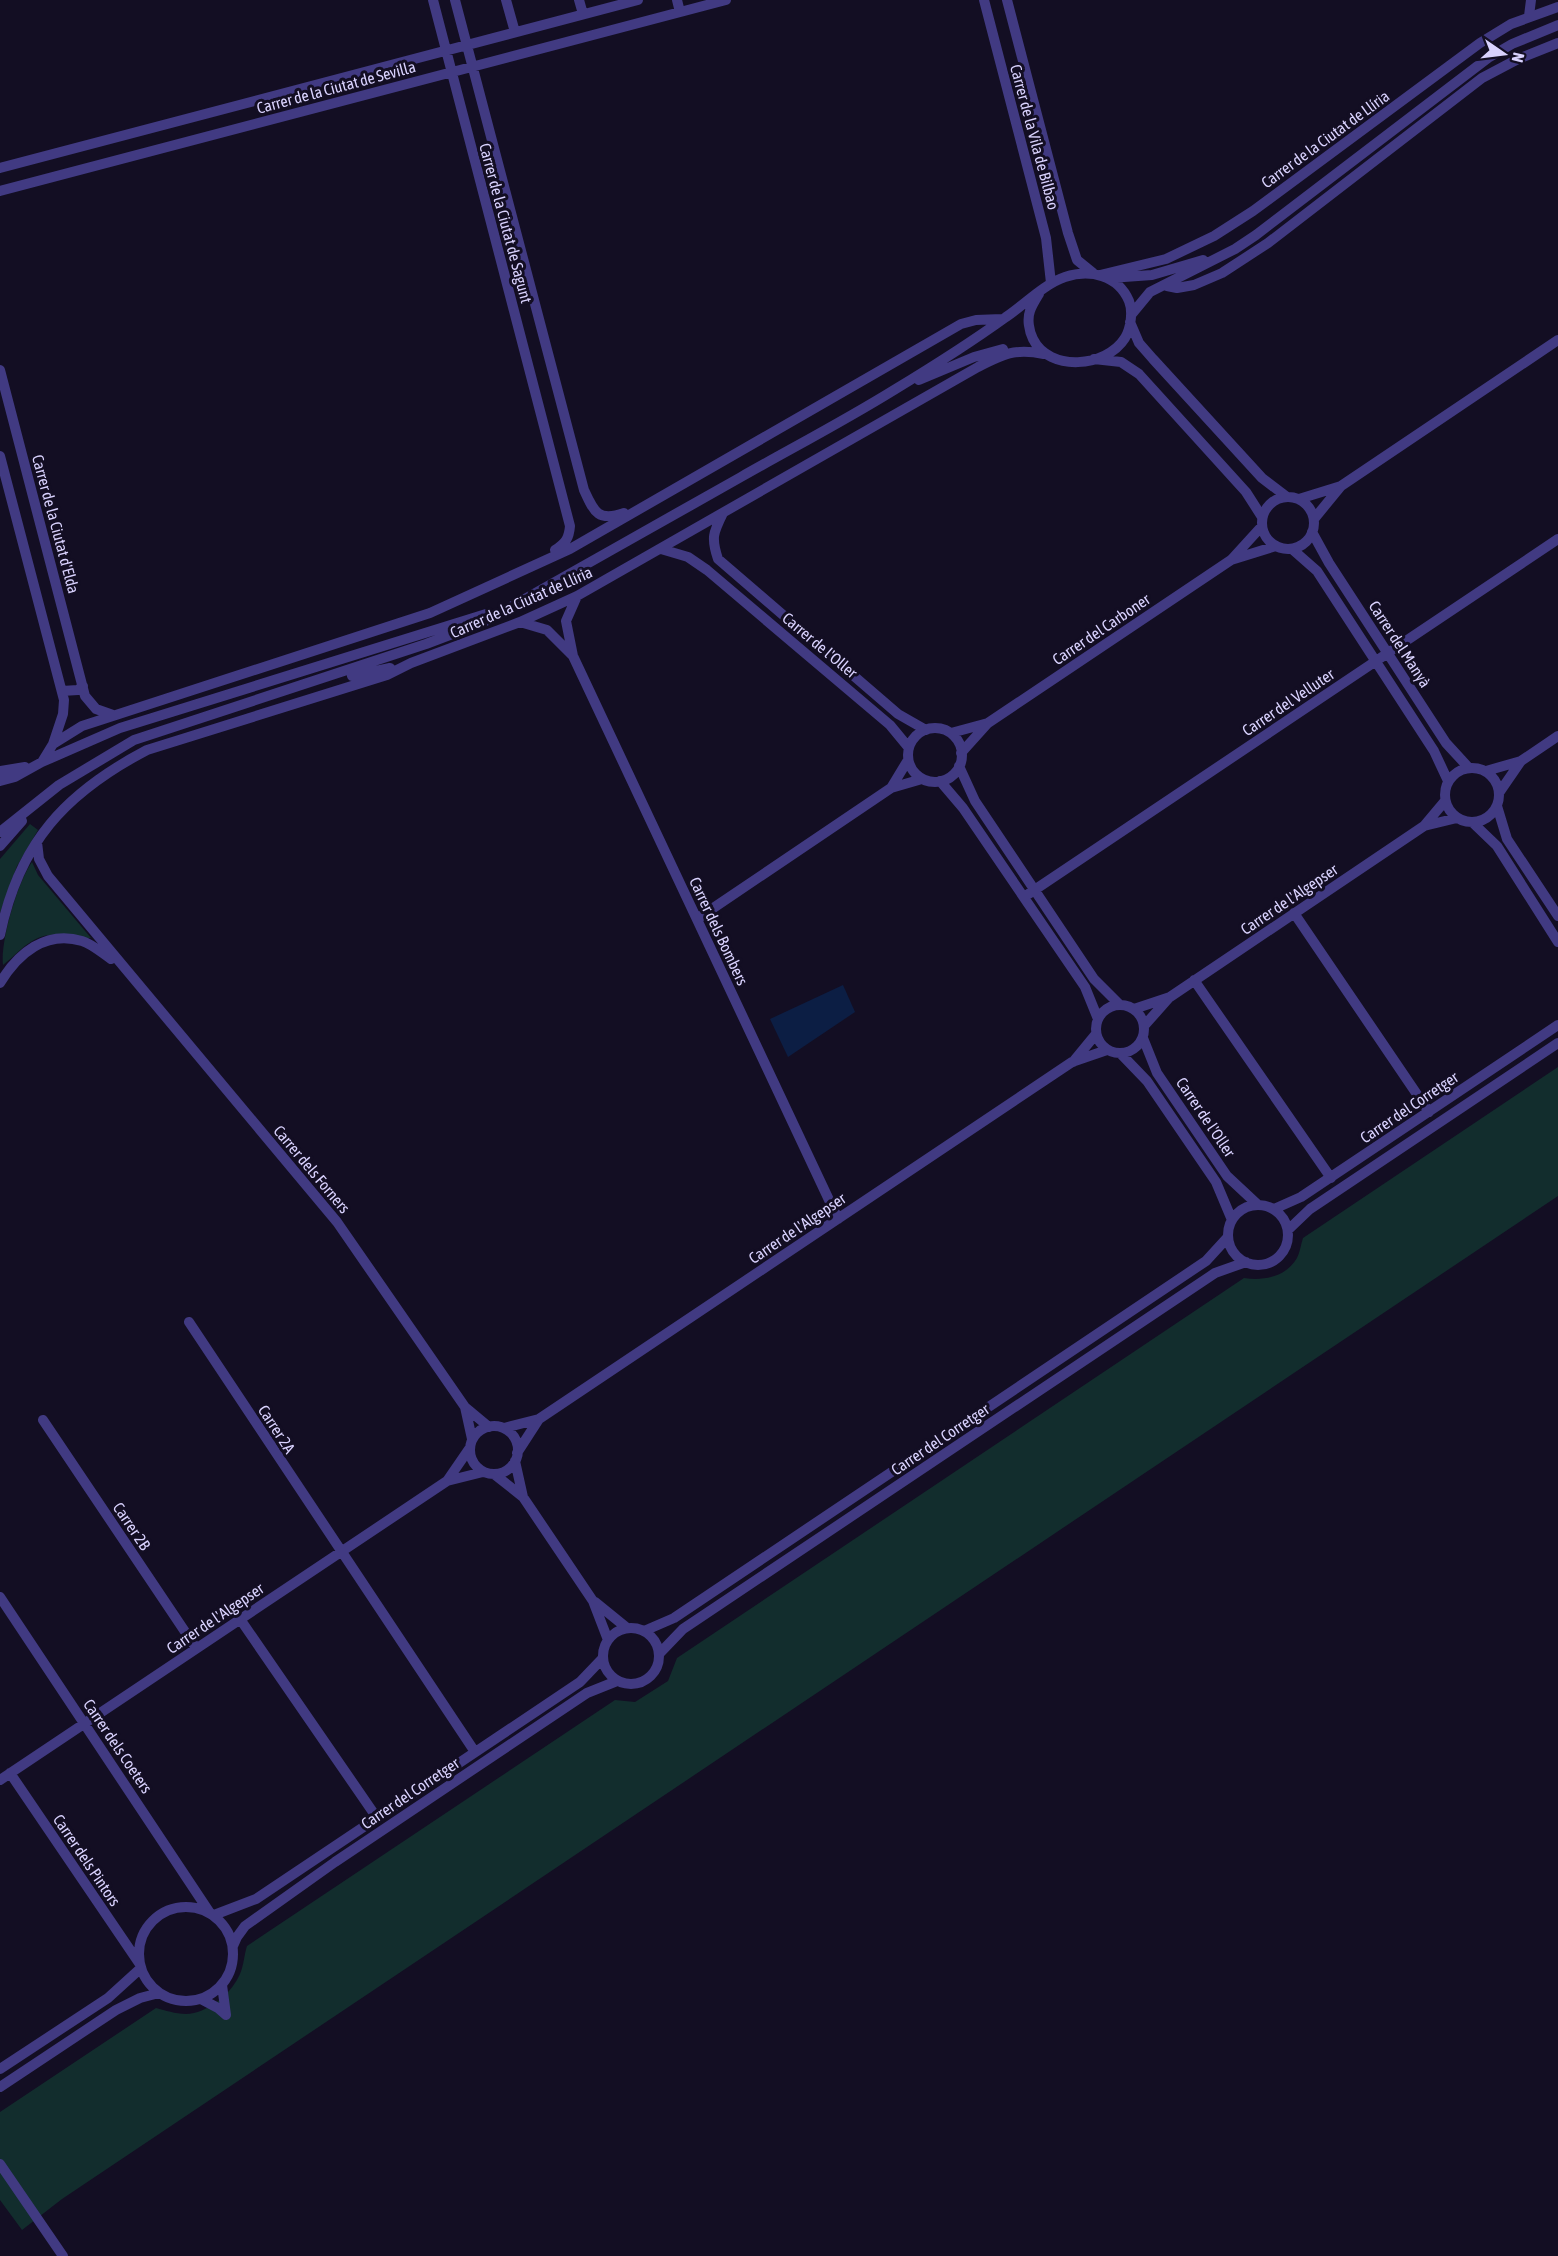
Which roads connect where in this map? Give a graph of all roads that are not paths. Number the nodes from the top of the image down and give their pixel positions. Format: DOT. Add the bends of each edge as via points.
graph roads {
  1 [pos="433,0"];
  2 [pos="455,0"];
  3 [pos="507,0"];
  4 [pos="579,0"];
  5 [pos="638,0"];
  6 [pos="677,0"];
  7 [pos="726,0"];
  8 [pos="984,0"];
  9 [pos="1007,0"];
  10 [pos="1531,0"];
  11 [pos="1558,7"];
  12 [pos="680,12"];
  13 [pos="583,14"];
  14 [pos="1529,16"];
  15 [pos="1558,25"];
  16 [pos="515,32"];
  17 [pos="1558,43"];
  18 [pos="466,45"];
  19 [pos="446,51"];
  20 [pos="472,67"];
  21 [pos="452,72"];
  22 [pos="0,168"];
  23 [pos="0,192"];
  24 [pos="1235,249"];
  25 [pos="1101,276"];
  26 [pos="1051,283"];
  27 [pos="1164,286"];
  28 [pos="1039,294"];
  29 [pos="1005,318"];
  30 [pos="1131,319"];
  31 [pos="1558,340"];
  32 [pos="1041,351"];
  33 [pos="1094,359"];
  34 [pos="0,370"];
  35 [pos="894,390"];
  36 [pos="572,448"];
  37 [pos="551,453"];
  38 [pos="0,456"];
  39 [pos="1341,486"];
  40 [pos="1287,497"];
  41 [pos="1299,499"];
  42 [pos="638,509"];
  43 [pos="723,513"];
  44 [pos="1314,519"];
  45 [pos="1262,522"];
  46 [pos="1312,532"];
  47 [pos="1558,539"];
  48 [pos="1276,546"];
  49 [pos="660,549"];
  50 [pos="1292,549"];
  51 [pos="718,559"];
  52 [pos="1231,560"];
  53 [pos="528,569"];
  54 [pos="707,570"];
  55 [pos="577,596"];
  56 [pos="526,599"];
  57 [pos="520,622"];
  58 [pos="1388,653"];
  59 [pos="573,656"];
  60 [pos="1376,661"];
  61 [pos="411,663"];
  62 [pos="83,686"];
  63 [pos="62,691"];
  64 [pos="250,703"];
  65 [pos="114,715"];
  66 [pos="988,723"];
  67 [pos="926,730"];
  68 [pos="951,733"];
  69 [pos="1558,736"];
  70 [pos="53,744"];
  71 [pos="909,748"];
  72 [pos="962,753"];
  73 [pos="909,760"];
  74 [pos="1521,761"];
  75 [pos="42,762"];
  76 [pos="959,766"];
  77 [pos="1469,768"];
  78 [pos="0,771"];
  79 [pos="1486,771"];
  80 [pos="922,778"];
  81 [pos="0,781"];
  82 [pos="940,781"];
  83 [pos="1448,781"];
  84 [pos="891,788"];
  85 [pos="1499,793"];
  86 [pos="40,801"];
  87 [pos="1445,801"];
  88 [pos="1497,806"];
  89 [pos="1457,818"];
  90 [pos="1472,822"];
  91 [pos="1424,826"];
  92 [pos="0,832"];
  93 [pos="37,842"];
  94 [pos="0,846"];
  95 [pos="1035,890"];
  96 [pos="1024,897"];
  97 [pos="1294,913"];
  98 [pos="1558,916"];
  99 [pos="697,919"];
  100 [pos="0,936"];
  101 [pos="1558,942"];
  102 [pos="119,964"];
  103 [pos="1194,980"];
  104 [pos="0,983"];
  105 [pos="1170,997"];
  106 [pos="1120,1005"];
  107 [pos="1134,1009"];
  108 [pos="1098,1019"];
  109 [pos="1558,1025"];
  110 [pos="1144,1026"];
  111 [pos="1096,1034"];
  112 [pos="1143,1038"];
  113 [pos="1558,1042"];
  114 [pos="1107,1050"];
  115 [pos="1121,1054"];
  116 [pos="1072,1062"];
  117 [pos="1429,1112"];
  118 [pos="1331,1178"];
  119 [pos="1257,1204"];
  120 [pos="1274,1209"];
  121 [pos="838,1219"];
  122 [pos="1232,1220"];
  123 [pos="1288,1230"];
  124 [pos="1228,1237"];
  125 [pos="1246,1262"];
  126 [pos="189,1322"];
  127 [pos="465,1407"];
  128 [pos="539,1419"];
  129 [pos="43,1420"];
  130 [pos="489,1426"];
  131 [pos="504,1428"];
  132 [pos="471,1444"];
  133 [pos="516,1457"];
  134 [pos="488,1473"];
  135 [pos="447,1481"];
  136 [pos="524,1497"];
  137 [pos="340,1552"];
  138 [pos="0,1597"];
  139 [pos="593,1601"];
  140 [pos="240,1619"];
  141 [pos="627,1628"];
  142 [pos="644,1631"];
  143 [pos="608,1640"];
  144 [pos="196,1648"];
  145 [pos="659,1654"];
  146 [pos="602,1659"];
  147 [pos="617,1681"];
  148 [pos="84,1723"];
  149 [pos="476,1752"];
  150 [pos="10,1773"];
  151 [pos="0,1780"];
  152 [pos="377,1818"];
  153 [pos="212,1914"];
  154 [pos="233,1946"];
  155 [pos="140,1966"];
  156 [pos="222,1985"];
  157 [pos="159,1993"];
  158 [pos="201,1999"];
  159 [pos="0,2069"];
  160 [pos="0,2087"];
  161 [pos="0,2164"];
  162 [pos="63,2256"];
  1 -- 19 [label="street, Carrer de la Ciutat de Sagunt"];
  2 -- 18 [label="street, Carrer de la Ciutat de Sagunt"];
  3 -- 16 [label="street"];
  4 -- 13 [label="street"];
  5 -- 13 [label="street, Carrer de la Ciutat de Sevilla"];
  6 -- 12 [label="street"];
  7 -- 12 [label="street, Carrer de la Ciutat de Sevilla"];
  8 -- 26 [label="street, Carrer de la Vila de Bilbao" via="1046,238"];
  9 -- 25 [label="street, Carrer de la Vila de Bilbao" via="1077,260"];
  10 -- 14 [label="street"];
  11 -- 14 [label="street, Carrer de la Ciutat de Llíria"];
  12 -- 20 [label="street, Carrer de la Ciutat de Sevilla"];
  13 -- 16 [label="street, Carrer de la Ciutat de Sevilla"];
  14 -- 25 [label="street, Carrer de la Ciutat de Llíria" via="1480,43 1214,236 1166,259"];
  15 -- 24 [label="street, Carrer de la Ciutat de Llíria" via="1488,58"];
  16 -- 18 [label="street, Carrer de la Ciutat de Sevilla"];
  17 -- 27 [label="street" via="1482,78 1268,243 1222,273 1194,285"];
  18 -- 19 [label="street, Carrer de la Ciutat de Sevilla"];
  18 -- 20 [label="street, Carrer de la Ciutat de Sagunt"];
  19 -- 21 [label="street, Carrer de la Ciutat de Sagunt"];
  19 -- 22 [label="street, Carrer de la Ciutat de Sevilla"];
  20 -- 21 [label="street, Carrer de la Ciutat de Sevilla"];
  20 -- 36 [label="street, Carrer de la Ciutat de Sagunt"];
  21 -- 23 [label="street, Carrer de la Ciutat de Sevilla"];
  21 -- 37 [label="street, Carrer de la Ciutat de Sagunt"];
  24 -- 25 [label="street, Carrer de la Ciutat de Llíria" via="1152,275"];
  24 -- 27 [label="street, Carrer de la Ciutat de Llíria"];
  25 -- 26 [label="street, Carrer de la Ciutat de Llíria" via="1067,276"];
  25 -- 30 [label="street" via="1122,288 1130,303"];
  26 -- 28 [label="street, Carrer de la Ciutat de Llíria"];
  27 -- 30 [label="street, Carrer de la Ciutat de Llíria" via="1150,292"];
  28 -- 29 [label="street, Carrer de la Ciutat de Llíria"];
  28 -- 32 [label="street, Carrer de la Ciutat de Llíria" via="1029,313 1030,332"];
  29 -- 35 [label="street, Carrer de la Ciutat de Llíria"];
  29 -- 42 [label="street, Carrer de la Ciutat de Llíria" via="961,324"];
  30 -- 33 [label="street, Carrer de la Ciutat de Llíria" via="1125,338"];
  30 -- 40 [label="street" via="1139,343 1153,359 1262,478"];
  31 -- 39 [label="street"];
  32 -- 33 [label="street, Carrer de la Ciutat de Llíria" via="1050,358 1070,363"];
  32 -- 35 [label="street, Carrer de la Ciutat de Llíria" via="1015,346 974,357"];
  32 -- 43 [label="street, Carrer de la Ciutat de Llíria" via="1005,353"];
  33 -- 45 [label="street" via="1121,362 1138,374 1246,492"];
  34 -- 62 [label="street, Carrer de la Ciutat d'Elda"];
  35 -- 56 [label="street, Carrer de la Ciutat de Llíria"];
  36 -- 37 [label="street"];
  36 -- 42 [label="street, Carrer de la Ciutat de Sagunt" via="584,490 600,515 612,517"];
  37 -- 53 [label="street, Carrer de la Ciutat de Sagunt" via="569,535 565,544"];
  38 -- 63 [label="street"];
  39 -- 41 [label="street"];
  39 -- 44 [label="street"];
  40 -- 41 [label="street"];
  40 -- 45 [label="street" via="1271,503"];
  41 -- 44 [label="street"];
  42 -- 53 [label="street, Carrer de la Ciutat de Llíria"];
  43 -- 49 [label="street, Carrer de la Ciutat de Llíria"];
  43 -- 51 [label="street" via="713,532"];
  44 -- 46 [label="street"];
  45 -- 48 [label="street" via="1264,534"];
  45 -- 52 [label="street, Carrer del Carboner"];
  46 -- 50 [label="street" via="1301,546"];
  46 -- 58 [label="street, Carrer del Manyà"];
  47 -- 58 [label="street, Carrer del Velluter"];
  48 -- 50 [label="street"];
  48 -- 52 [label="street, Carrer del Carboner"];
  49 -- 54 [label="street, Carrer de l'Oller" via="688,557"];
  49 -- 55 [label="street, Carrer de la Ciutat de Llíria"];
  50 -- 60 [label="street, Carrer del Manyà" via="1317,571"];
  51 -- 54 [label="street"];
  51 -- 67 [label="street, Carrer de l'Oller" via="898,714"];
  52 -- 66 [label="street, Carrer del Carboner"];
  53 -- 65 [label="street, Carrer de la Ciutat de Llíria" via="430,613"];
  54 -- 71 [label="street, Carrer de l'Oller" via="890,725"];
  55 -- 57 [label="street, Carrer de la Ciutat de Llíria"];
  55 -- 59 [label="street, Carrer dels Bombers" via="566,621"];
  56 -- 64 [label="street, Carrer de la Ciutat de Llíria" via="484,622 426,644"];
  56 -- 75 [label="street, Carrer de la Ciutat de Llíria" via="120,728"];
  57 -- 59 [label="street, Carrer dels Bombers" via="548,630"];
  57 -- 61 [label="street, Carrer de la Ciutat de Llíria"];
  58 -- 60 [label="street, Carrer del Velluter"];
  58 -- 77 [label="street, Carrer del Manyà" via="1446,743"];
  59 -- 99 [label="street, Carrer dels Bombers"];
  60 -- 83 [label="street, Carrer del Manyà" via="1434,751"];
  60 -- 95 [label="street, Carrer del Velluter"];
  61 -- 64 [label="street"];
  61 -- 93 [label="street, Carrer de la Ciutat de Llíria" via="387,675 147,750 70,800"];
  62 -- 63 [label="street"];
  62 -- 65 [label="street, Carrer de la Ciutat d'Elda" via="85,696 96,709"];
  63 -- 70 [label="street" via="63,714"];
  64 -- 86 [label="street, Carrer de la Ciutat de Llíria" via="134,740 59,785"];
  65 -- 70 [label="street, Carrer de la Ciutat de Llíria" via="82,726"];
  66 -- 68 [label="street, Carrer del Carboner"];
  66 -- 72 [label="street, Carrer del Carboner"];
  67 -- 68 [label="street" via="943,729"];
  67 -- 71 [label="street" via="918,734"];
  68 -- 72 [label="street"];
  69 -- 74 [label="street"];
  70 -- 75 [label="street, Carrer de la Ciutat de Llíria"];
  71 -- 73 [label="street"];
  72 -- 76 [label="street"];
  73 -- 80 [label="street"];
  73 -- 84 [label="street"];
  74 -- 79 [label="street"];
  74 -- 85 [label="street"];
  75 -- 78 [label="street"];
  75 -- 81 [label="street, Carrer de la Ciutat de Llíria"];
  76 -- 82 [label="street"];
  76 -- 95 [label="street" via="975,801"];
  77 -- 79 [label="street"];
  77 -- 83 [label="street"];
  79 -- 85 [label="street"];
  80 -- 82 [label="street"];
  80 -- 84 [label="street"];
  82 -- 96 [label="street"];
  83 -- 87 [label="street"];
  84 -- 99 [label="street"];
  85 -- 88 [label="street"];
  86 -- 92 [label="street, Carrer de la Ciutat de Llíria"];
  86 -- 94 [label="street"];
  87 -- 89 [label="street"];
  87 -- 91 [label="street"];
  88 -- 90 [label="street" via="1487,818"];
  88 -- 98 [label="street" via="1507,839"];
  89 -- 90 [label="street"];
  89 -- 91 [label="street"];
  90 -- 101 [label="street" via="1497,846"];
  91 -- 97 [label="street, Carrer de l'Algepser"];
  93 -- 100 [label="street, Carrer de la Ciutat de Llíria" via="19,871"];
  93 -- 102 [label="street, Carrer dels Forners" via="39,859 48,876"];
  95 -- 96 [label="street"];
  95 -- 106 [label="street" via="1094,979"];
  96 -- 108 [label="street" via="1085,987"];
  97 -- 103 [label="street, Carrer de l'Algepser"];
  97 -- 117 [label="street"];
  99 -- 121 [label="street, Carrer dels Bombers"];
  102 -- 104 [label="street, Carrer dels Forners" via="84,942 52,939 25,951"];
  102 -- 127 [label="street, Carrer dels Forners" via="337,1222"];
  103 -- 105 [label="street, Carrer de l'Algepser"];
  103 -- 118 [label="street"];
  105 -- 107 [label="street"];
  105 -- 110 [label="street"];
  106 -- 107 [label="street"];
  106 -- 108 [label="street" via="1107,1009"];
  107 -- 110 [label="street"];
  108 -- 111 [label="street"];
  109 -- 117 [label="street, Carrer del Corretger"];
  110 -- 112 [label="street"];
  111 -- 114 [label="street"];
  111 -- 116 [label="street"];
  112 -- 115 [label="street" via="1134,1049"];
  112 -- 119 [label="street, Carrer de l'Oller" via="1157,1073 1227,1176"];
  113 -- 123 [label="street, Carrer del Corretger" via="1310,1209"];
  114 -- 115 [label="street"];
  114 -- 116 [label="street"];
  115 -- 122 [label="street, Carrer de l'Oller" via="1147,1081 1216,1182"];
  116 -- 121 [label="street, Carrer de l'Algepser"];
  117 -- 118 [label="street, Carrer del Corretger"];
  118 -- 120 [label="street, Carrer del Corretger"];
  119 -- 120 [label="street"];
  119 -- 122 [label="street" via="1238,1212"];
  120 -- 123 [label="street"];
  121 -- 128 [label="street, Carrer de l'Algepser"];
  122 -- 124 [label="street"];
  123 -- 125 [label="street" via="1286,1246 1276,1259 1262,1264"];
  124 -- 125 [label="street" via="1234,1252"];
  124 -- 142 [label="street, Carrer del Corretger" via="1206,1261 674,1618"];
  125 -- 145 [label="street, Carrer del Corretger" via="1215,1273 682,1629"];
  126 -- 137 [label="street, Carrer 2A"];
  127 -- 130 [label="street, Carrer dels Forners"];
  127 -- 132 [label="street, Carrer dels Forners"];
  128 -- 131 [label="street"];
  128 -- 133 [label="street"];
  129 -- 144 [label="street, Carrer 2B"];
  130 -- 131 [label="street"];
  130 -- 132 [label="street" via="479,1431"];
  131 -- 133 [label="street" via="516,1443"];
  132 -- 134 [label="street" via="473,1462"];
  132 -- 135 [label="street"];
  133 -- 134 [label="street" via="510,1468"];
  133 -- 136 [label="street"];
  134 -- 135 [label="street"];
  134 -- 136 [label="street"];
  135 -- 137 [label="street, Carrer de l'Algepser"];
  136 -- 139 [label="street"];
  137 -- 140 [label="street, Carrer de l'Algepser"];
  137 -- 149 [label="street, Carrer 2A"];
  138 -- 148 [label="street, Carrer dels Coeters"];
  139 -- 141 [label="street"];
  139 -- 143 [label="street"];
  140 -- 144 [label="street, Carrer de l'Algepser"];
  140 -- 152 [label="street"];
  141 -- 142 [label="street"];
  141 -- 143 [label="street"];
  142 -- 145 [label="street"];
  143 -- 146 [label="street"];
  144 -- 148 [label="street, Carrer de l'Algepser"];
  145 -- 147 [label="street" via="655,1671 641,1683"];
  146 -- 147 [label="street" via="607,1672"];
  146 -- 149 [label="street, Carrer del Corretger" via="580,1682"];
  147 -- 154 [label="street, Carrer del Corretger" via="587,1693 326,1868 245,1926"];
  148 -- 150 [label="street, Carrer de l'Algepser"];
  148 -- 153 [label="street, Carrer dels Coeters"];
  149 -- 152 [label="street, Carrer del Corretger"];
  150 -- 151 [label="street, Carrer de l'Algepser"];
  150 -- 155 [label="street, Carrer dels Pintors"];
  152 -- 153 [label="street, Carrer del Corretger" via="256,1899"];
  153 -- 154 [label="street" via="229,1934"];
  153 -- 155 [label="street" via="180,1906 152,1920 139,1948"];
  154 -- 156 [label="street" via="231,1966"];
  155 -- 157 [label="street"];
  155 -- 159 [label="street" via="108,1998"];
  156 -- 158 [label="street"];
  156 -- 158 [label="street" via="226,2015"];
  157 -- 158 [label="street" via="179,2000"];
  157 -- 160 [label="street" via="116,2010"];
  161 -- 162 [label="street"];
}
